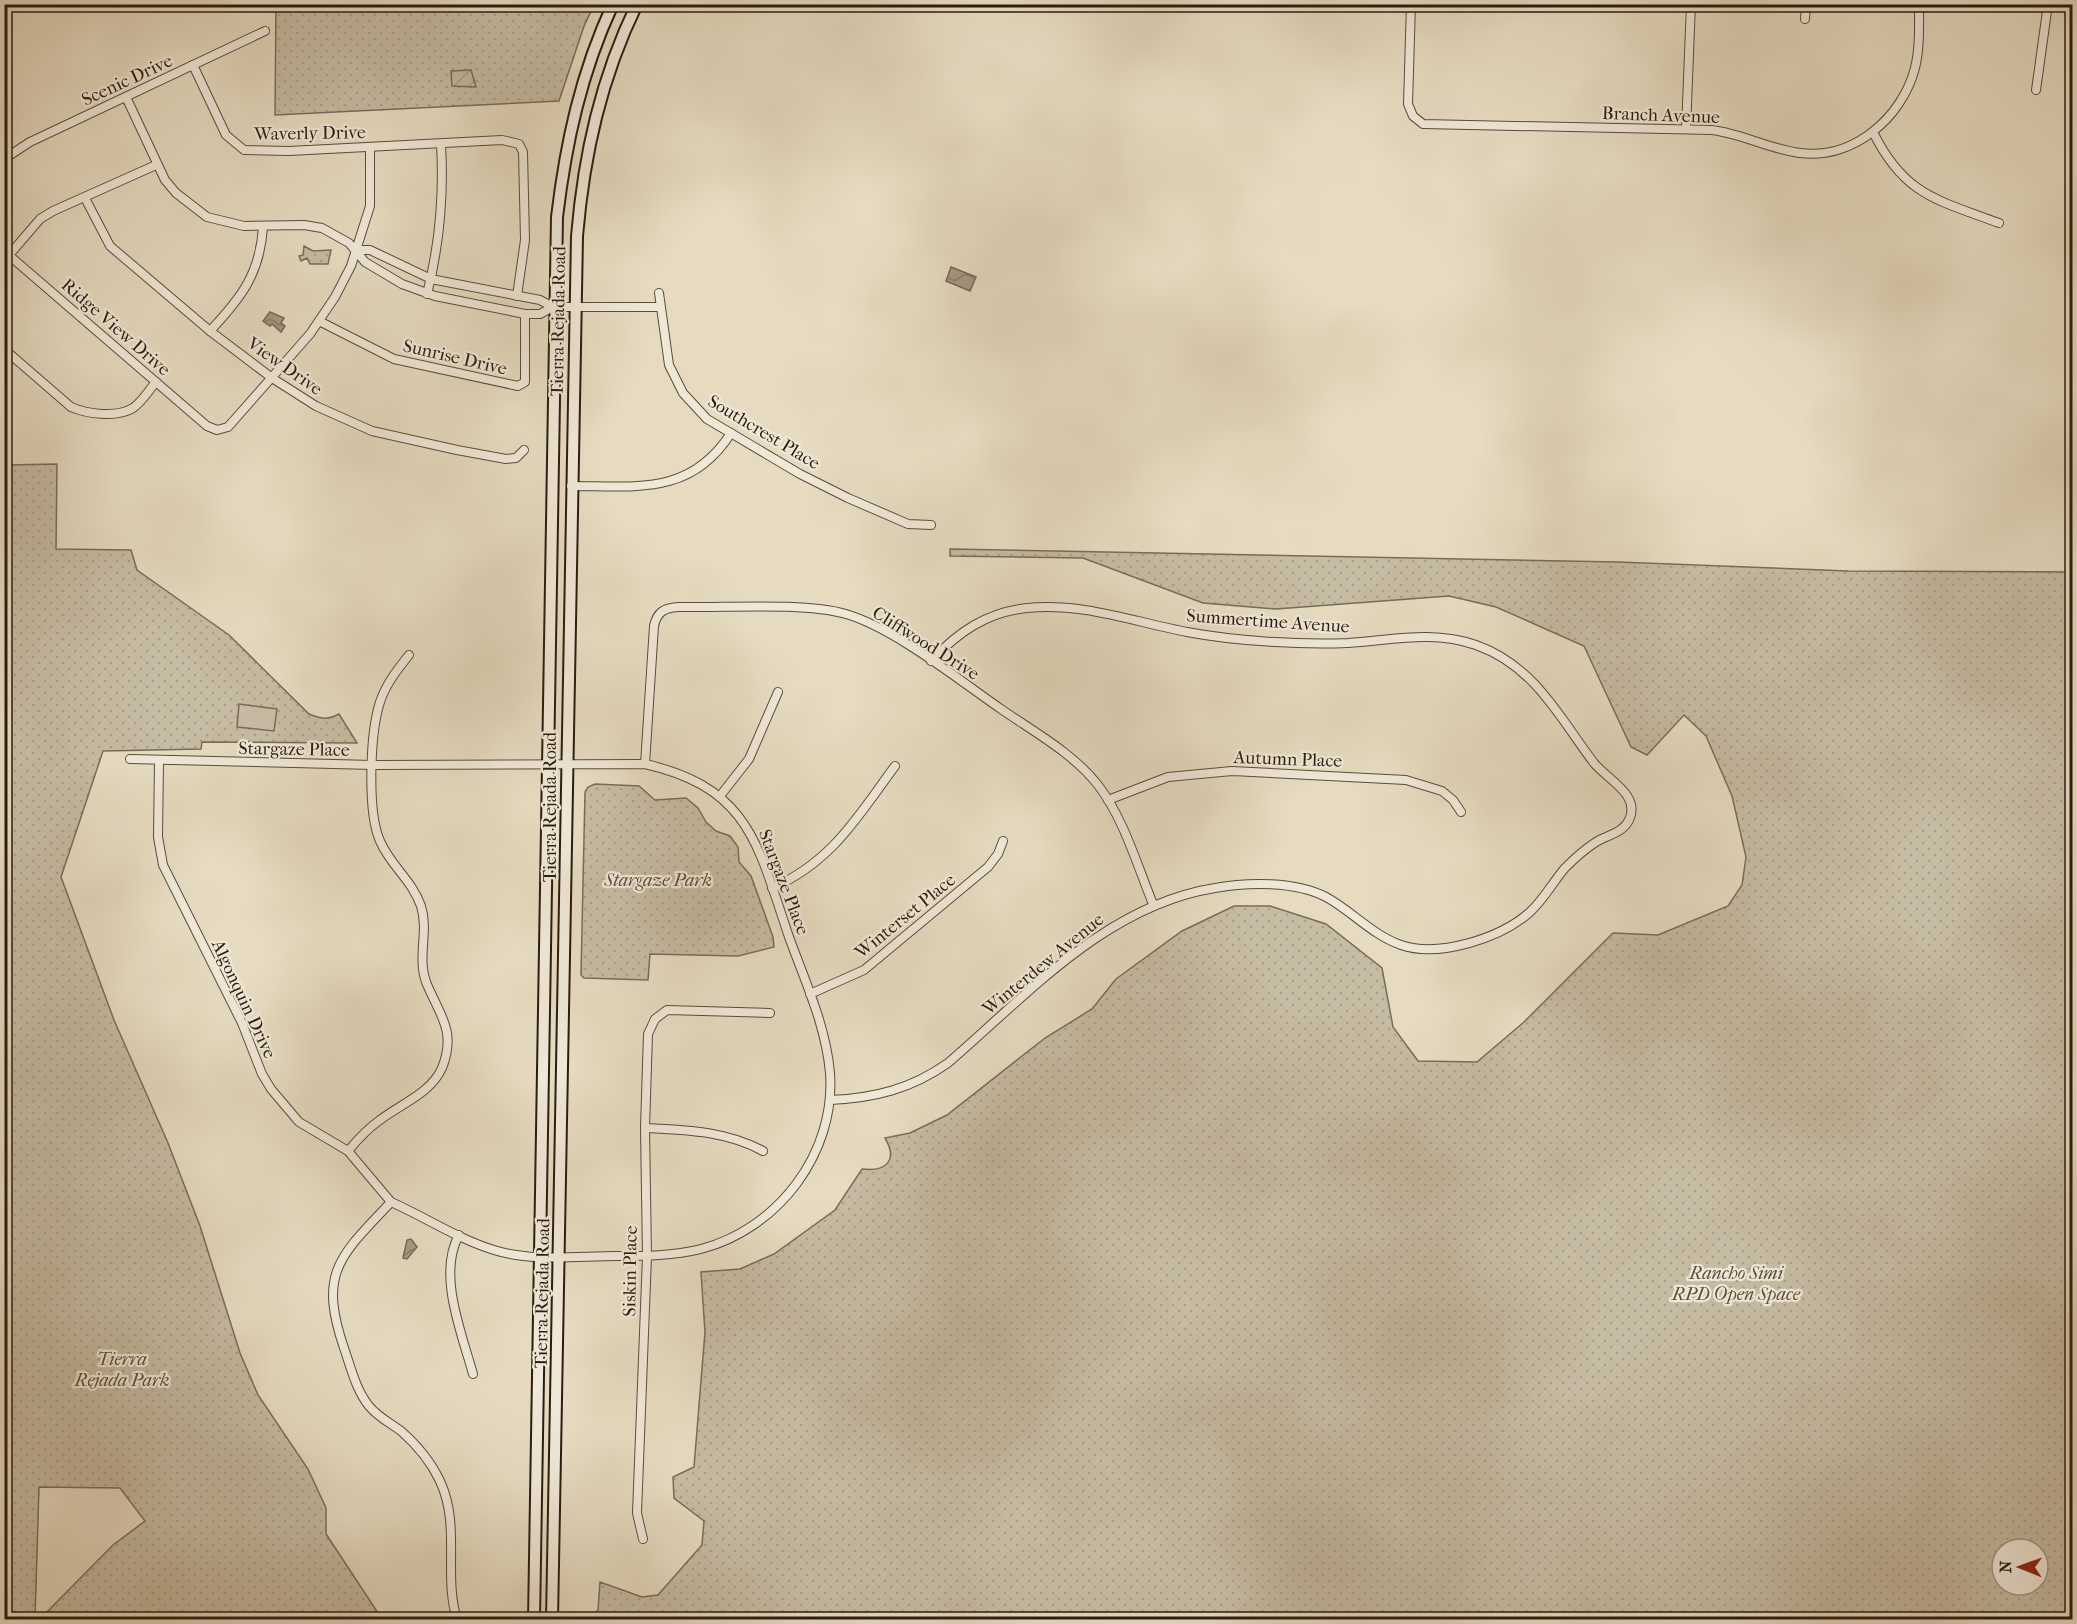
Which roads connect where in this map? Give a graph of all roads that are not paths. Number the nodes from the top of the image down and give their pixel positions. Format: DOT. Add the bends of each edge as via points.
graph roads {
  1 [pos="613,4"];
  2 [pos="637,4"];
  3 [pos="1411,4"];
  4 [pos="1549,4"];
  5 [pos="1691,4"];
  6 [pos="1806,4"];
  7 [pos="1920,4"];
  8 [pos="2048,4"];
  9 [pos="1564,5"];
  10 [pos="1805,19"];
  11 [pos="265,31"];
  12 [pos="193,65"];
  13 [pos="2036,90"];
  14 [pos="126,97"];
  15 [pos="1686,129"];
  16 [pos="1873,132"];
  17 [pos="441,144"];
  18 [pos="370,147"];
  19 [pos="4,159"];
  20 [pos="156,165"];
  21 [pos="85,198"];
  22 [pos="1999,223"];
  23 [pos="263,227"];
  24 [pos="357,250"];
  25 [pos="6,256"];
  26 [pos="431,279"];
  27 [pos="659,293"];
  28 [pos="427,294"];
  29 [pos="518,297"];
  30 [pos="553,307"];
  31 [pos="574,307"];
  32 [pos="660,307"];
  33 [pos="525,314"];
  34 [pos="319,321"];
  35 [pos="210,331"];
  36 [pos="4,349"];
  37 [pos="273,378"];
  38 [pos="156,382"];
  39 [pos="730,434"];
  40 [pos="524,450"];
  41 [pos="571,486"];
  42 [pos="931,525"];
  43 [pos="409,656"];
  44 [pos="931,661"];
  45 [pos="778,693"];
  46 [pos="130,759"];
  47 [pos="159,762"];
  48 [pos="546,763"];
  49 [pos="567,764"];
  50 [pos="645,764"];
  51 [pos="373,765"];
  52 [pos="895,766"];
  53 [pos="720,796"];
  54 [pos="1108,800"];
  55 [pos="1461,812"];
  56 [pos="1003,841"];
  57 [pos="1593,844"];
  58 [pos="772,888"];
  59 [pos="1153,904"];
  60 [pos="810,994"];
  61 [pos="770,1013"];
  62 [pos="830,1100"];
  63 [pos="645,1128"];
  64 [pos="348,1151"];
  65 [pos="763,1151"];
  66 [pos="391,1202"];
  67 [pos="459,1235"];
  68 [pos="539,1256"];
  69 [pos="560,1256"];
  70 [pos="647,1256"];
  71 [pos="473,1374"];
  72 [pos="643,1539"];
  73 [pos="457,1620"];
  74 [pos="534,1620"];
  75 [pos="552,1620"];
  1 -- 30 [label="main road, Tierra Rejada Road" via="587,65 569,133 557,217"];
  2 -- 31 [label="main road, Tierra Rejada Road" via="610,65 585,158"];
  3 -- 15 [label="street, Branch Avenue" via="1408,104 1410,112 1423,124"];
  4 -- 9 [label="street"];
  5 -- 15 [label="street"];
  6 -- 10 [label="street"];
  7 -- 16 [label="street, Branch Avenue" via="1918,48 1910,85 1900,104"];
  8 -- 13 [label="street"];
  11 -- 12 [label="street, Scenic Drive"];
  12 -- 14 [label="street, Scenic Drive"];
  12 -- 18 [label="street, Waverly Drive" via="226,135 244,150"];
  14 -- 19 [label="street, Scenic Drive" via="30,142"];
  14 -- 20 [label="street"];
  15 -- 16 [label="street, Branch Avenue" via="1728,132 1775,149 1803,154 1838,149"];
  16 -- 22 [label="street" via="1890,164 1915,188"];
  17 -- 18 [label="street, Waverly Drive"];
  17 -- 26 [label="street" via="442,210"];
  17 -- 29 [label="street, Waverly Drive" via="502,140 519,144 523,152 525,225"];
  18 -- 24 [label="street" via="369,206"];
  20 -- 21 [label="street"];
  20 -- 23 [label="street" via="176,193 207,217"];
  21 -- 25 [label="street" via="40,219"];
  21 -- 35 [label="street, View Drive" via="110,246"];
  23 -- 24 [label="street" via="322,228"];
  23 -- 35 [label="street" via="257,266 250,282"];
  24 -- 26 [label="street" via="370,250"];
  24 -- 28 [label="street" via="365,262"];
  24 -- 34 [label="street"];
  25 -- 38 [label="street, Ridge View Drive"];
  26 -- 28 [label="street"];
  26 -- 29 [label="street"];
  27 -- 32 [label="street, Southcrest Place"];
  28 -- 33 [label="street"];
  29 -- 30 [label="street" via="540,300"];
  30 -- 31 [label="street"];
  30 -- 33 [label="street" via="540,314"];
  30 -- 48 [label="main road, Tierra Rejada Road"];
  31 -- 32 [label="street"];
  31 -- 41 [label="main road, Tierra Rejada Road"];
  32 -- 39 [label="street, Southcrest Place" via="667,357 679,386 700,413"];
  33 -- 34 [label="street, Sunrise Drive" via="525,382 518,386 394,359"];
  34 -- 37 [label="street"];
  35 -- 37 [label="street, View Drive"];
  36 -- 38 [label="street" via="71,407 83,412 122,413 134,407"];
  37 -- 38 [label="street, Ridge View Drive" via="228,427 217,430 207,426"];
  37 -- 40 [label="street, View Drive" via="316,406 372,431 506,459 516,458"];
  39 -- 41 [label="street" via="699,469 671,482 648,486"];
  39 -- 42 [label="street, Southcrest Place" via="848,498 908,524"];
  41 -- 49 [label="main road, Tierra Rejada Road"];
  43 -- 51 [label="street" via="395,672 381,700 374,732"];
  44 -- 50 [label="street, Cliffwood Drive" via="863,621 827,610 668,608 656,617 654,626"];
  44 -- 54 [label="street, Cliffwood Drive" via="1072,758"];
  44 -- 57 [label="street, Summertime Avenue" via="951,639 976,622 1032,608 1084,610 1217,636 1328,643 1413,635 1461,641 1498,655 1533,680 1553,702 1595,764 1625,791 1631,802 1629,821"];
  45 -- 53 [label="street" via="749,759"];
  46 -- 47 [label="street, Stargaze Place"];
  47 -- 51 [label="street, Stargaze Place"];
  47 -- 64 [label="street, Algonquin Drive" via="158,837 164,865 242,1023 262,1074 285,1109 299,1122"];
  48 -- 49 [label="street, Stargaze Place"];
  48 -- 51 [label="street, Stargaze Place"];
  48 -- 68 [label="main road, Tierra Rejada Road"];
  49 -- 50 [label="street, Stargaze Place"];
  49 -- 69 [label="main road, Tierra Rejada Road"];
  50 -- 53 [label="street, Stargaze Place" via="685,774"];
  51 -- 64 [label="street" via="374,825 386,853 409,880 422,909 423,969 426,983 441,1008 447,1038 441,1069 434,1082 363,1132"];
  52 -- 58 [label="street" via="831,850 804,872"];
  53 -- 58 [label="street, Stargaze Place" via="751,834"];
  54 -- 55 [label="street, Autumn Place" via="1168,777 1232,771 1406,780 1442,791"];
  54 -- 59 [label="street, Cliffwood Drive"];
  56 -- 60 [label="street, Winterset Place" via="988,867 877,961 848,979"];
  57 -- 59 [label="street, Winterdew Avenue" via="1514,924 1484,939 1439,949 1402,946 1376,933 1327,897 1287,887 1217,887"];
  58 -- 60 [label="street, Stargaze Place"];
  59 -- 62 [label="street, Winterdew Avenue" via="1092,939 928,1077 885,1094"];
  60 -- 62 [label="street, Stargaze Place" via="826,1046"];
  61 -- 63 [label="street, Siskin Place" via="667,1010 655,1019 648,1034"];
  62 -- 70 [label="street, Stargaze Place" via="817,1150 804,1173 771,1213 726,1240 702,1249"];
  63 -- 65 [label="street" via="740,1139"];
  63 -- 70 [label="street, Siskin Place"];
  64 -- 66 [label="street, Algonquin Drive"];
  66 -- 67 [label="street, Stargaze Place"];
  66 -- 73 [label="street" via="342,1258 333,1283 333,1316 361,1394 370,1407 416,1445 440,1481 452,1523 453,1606"];
  67 -- 68 [label="street, Stargaze Place" via="494,1250"];
  67 -- 71 [label="street" via="450,1253 449,1274"];
  68 -- 69 [label="street, Stargaze Place"];
  68 -- 74 [label="main road, Tierra Rejada Road"];
  69 -- 70 [label="street, Stargaze Place"];
  69 -- 75 [label="main road, Tierra Rejada Road"];
  70 -- 72 [label="street, Siskin Place" via="637,1513"];
}
